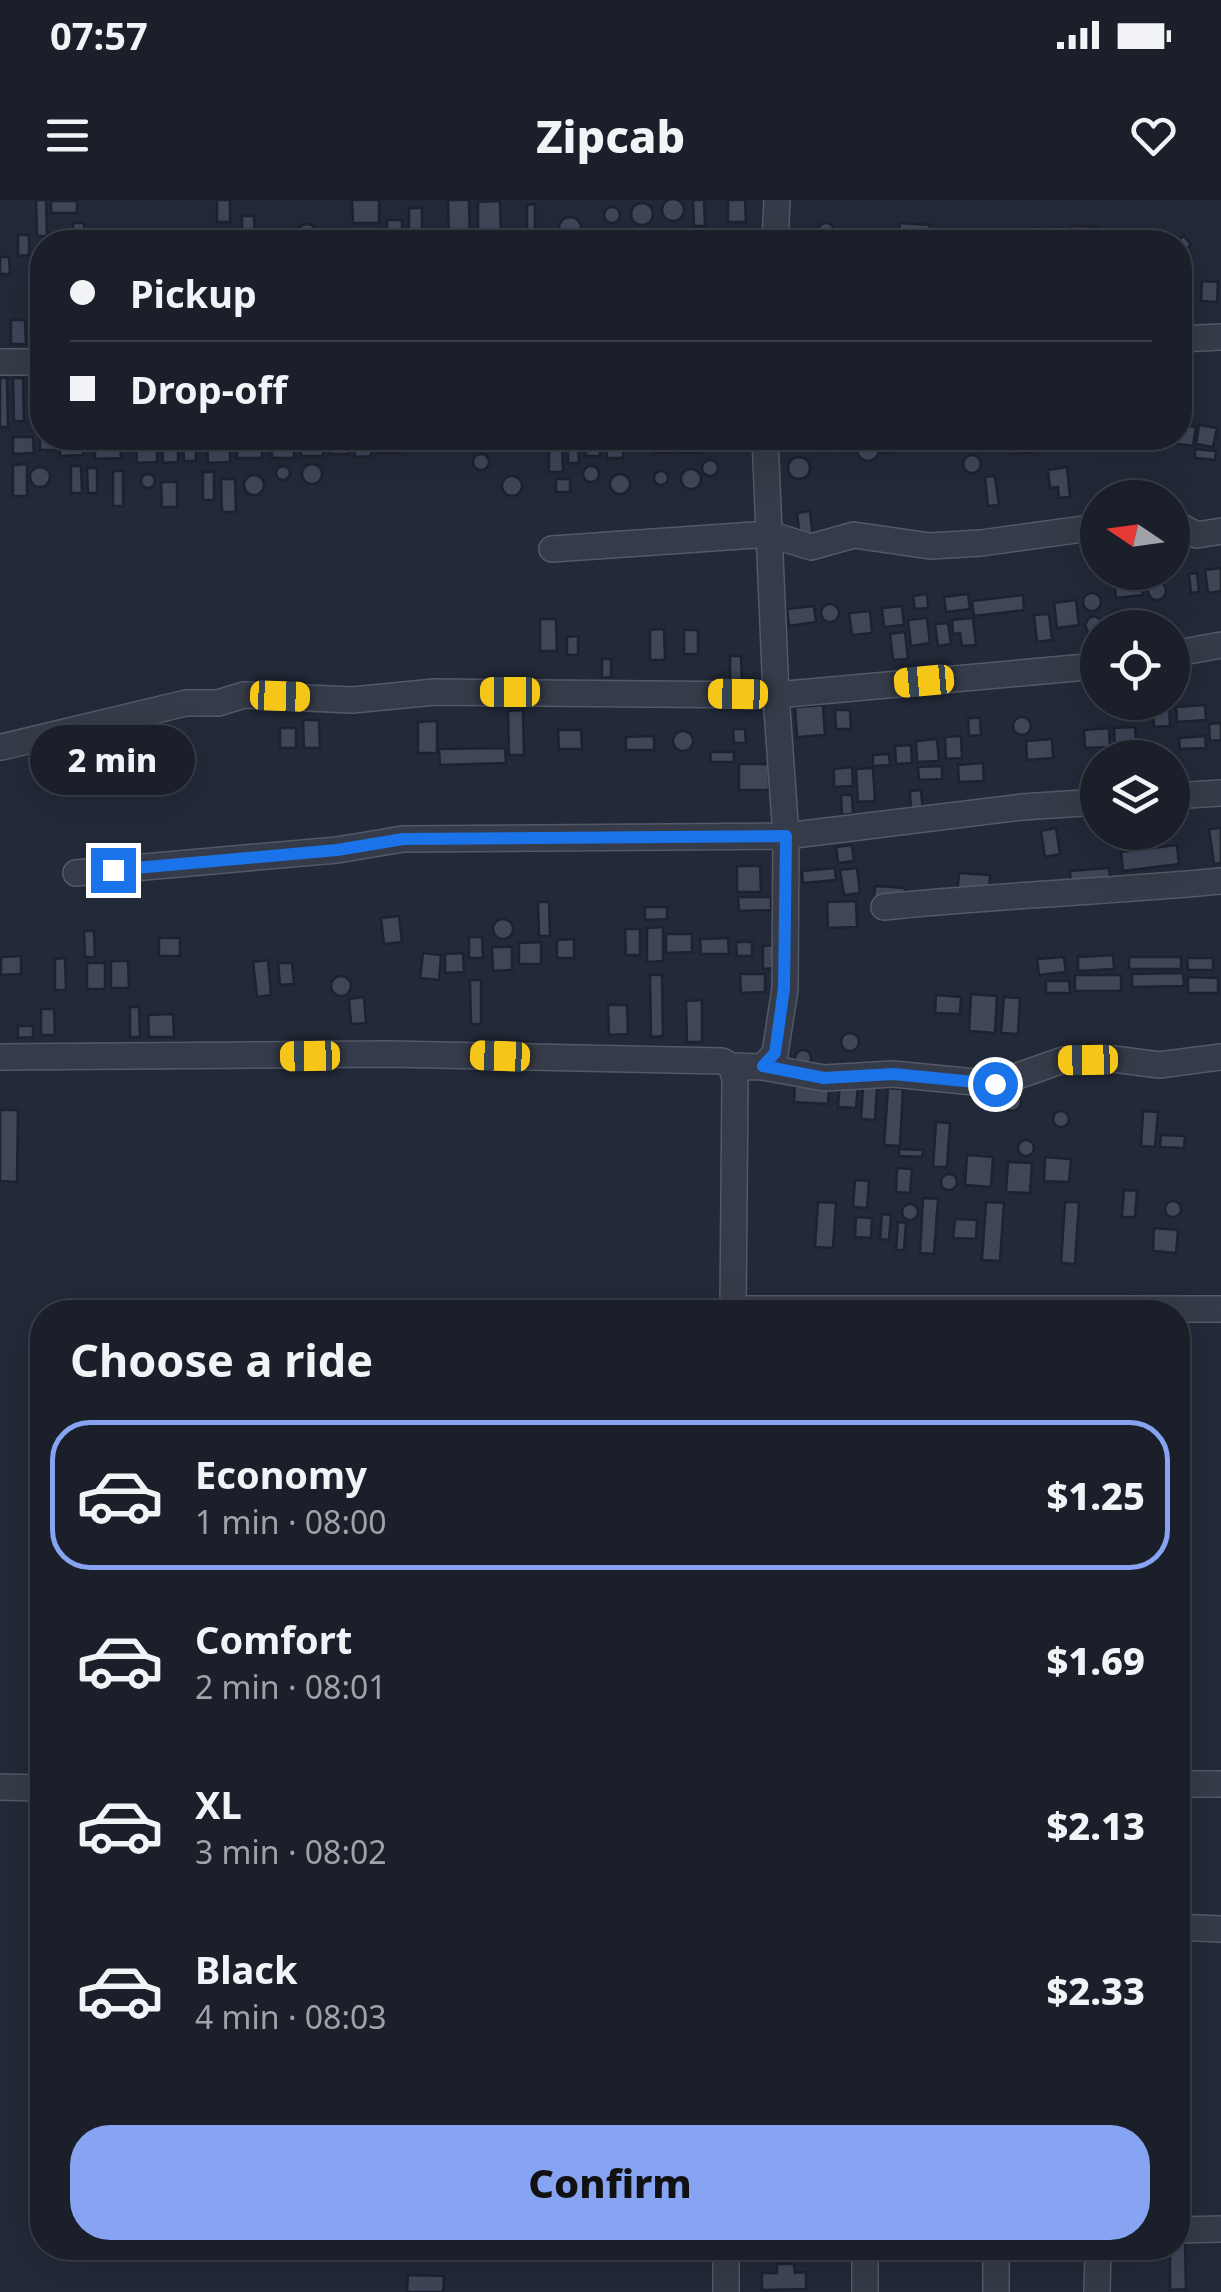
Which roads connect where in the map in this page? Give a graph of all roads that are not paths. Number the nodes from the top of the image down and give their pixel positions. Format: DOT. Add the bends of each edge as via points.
graph roads {
  1 [pos="778,200"];
  2 [pos="777,230"];
  3 [pos="1221,337"];
  4 [pos="1192,338"];
  5 [pos="0,362"];
  6 [pos="30,362"];
  7 [pos="765,450"];
  8 [pos="1080,529"];
  9 [pos="1190,531"];
  10 [pos="1221,531"];
  11 [pos="769,534"];
  12 [pos="552,549"];
  13 [pos="1221,645"];
  14 [pos="1190,651"];
  15 [pos="1080,668"];
  16 [pos="776,695"];
  17 [pos="2,747"];
  18 [pos="1221,792"];
  19 [pos="1190,795"];
  20 [pos="1080,803"];
  21 [pos="786,836"];
  22 [pos="76,873"];
  23 [pos="1221,881"];
  24 [pos="884,907"];
  25 [pos="0,1057"];
  26 [pos="1221,1057"];
  27 [pos="731,1066"];
  28 [pos="763,1066"];
  29 [pos="733,1300"];
  30 [pos="1190,1309"];
  31 [pos="1221,1309"];
  32 [pos="1190,1784"];
  33 [pos="1221,1784"];
  34 [pos="0,1787"];
  35 [pos="30,1788"];
  36 [pos="1190,1928"];
  37 [pos="1221,1929"];
  38 [pos="1221,2228"];
  39 [pos="1190,2229"];
  40 [pos="726,2260"];
  41 [pos="865,2260"];
  42 [pos="996,2260"];
  43 [pos="1097,2260"];
  44 [pos="726,2292"];
  45 [pos="865,2292"];
  46 [pos="996,2292"];
  47 [pos="1096,2292"];
  1 -- 2 [label="street"];
  3 -- 4 [label="street"];
  5 -- 6 [label="street"];
  7 -- 11 [label="street"];
  8 -- 11 [label="street" via="930,546 854,535 811,547"];
  9 -- 10 [label="street"];
  11 -- 12 [label="street"];
  11 -- 16 [label="street"];
  13 -- 14 [label="street"];
  15 -- 16 [label="street"];
  16 -- 17 [label="street" via="244,695"];
  16 -- 21 [label="street"];
  18 -- 19 [label="street"];
  20 -- 21 [label="street"];
  21 -- 22 [label="street" via="403,839"];
  21 -- 28 [label="street" via="784,988 775,1053"];
  23 -- 24 [label="street"];
  25 -- 27 [label="street" via="389,1054"];
  26 -- 28 [label="street" via="1160,1065 1063,1060 995,1084 893,1074 824,1078"];
  27 -- 28 [label="street"];
  27 -- 29 [label="street"];
  30 -- 31 [label="street"];
  32 -- 33 [label="street"];
  34 -- 35 [label="street"];
  36 -- 37 [label="street"];
  38 -- 39 [label="street"];
  40 -- 44 [label="street"];
  41 -- 45 [label="street"];
  42 -- 46 [label="street"];
  43 -- 47 [label="street"];
}
